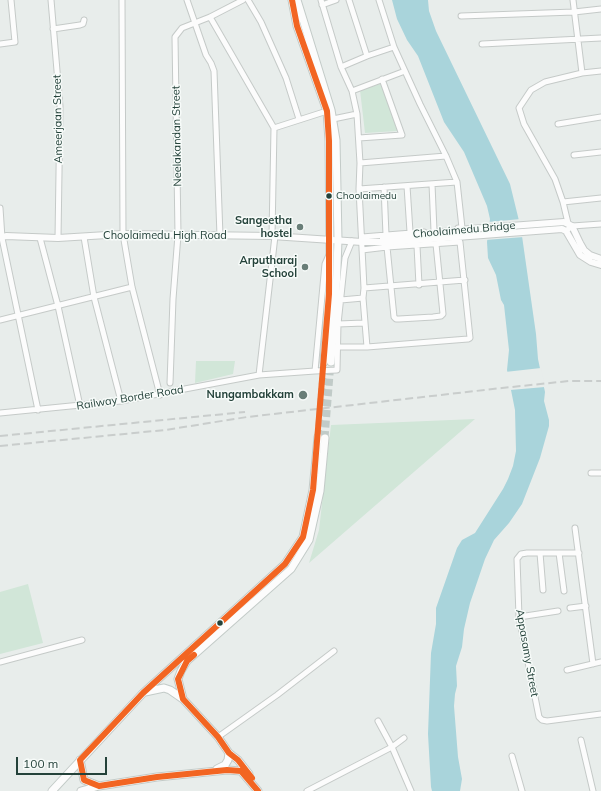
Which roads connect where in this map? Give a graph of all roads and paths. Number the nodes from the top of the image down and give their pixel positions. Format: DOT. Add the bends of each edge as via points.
graph roads {
  1 [pos="11,0"];
  2 [pos="51,0"];
  3 [pos="122,0"];
  4 [pos="187,0"];
  5 [pos="243,0"];
  6 [pos="248,0"];
  7 [pos="292,0"];
  8 [pos="297,0"];
  9 [pos="336,0"];
  10 [pos="349,0"];
  11 [pos="379,0"];
  12 [pos="573,0"];
  13 [pos="321,2"];
  14 [pos="601,9"];
  15 [pos="574,12"];
  16 [pos="461,16"];
  17 [pos="210,17"];
  18 [pos="84,20"];
  19 [pos="194,23"];
  20 [pos="53,29"];
  21 [pos="601,38"];
  22 [pos="578,39"];
  23 [pos="0,44"];
  24 [pos="482,44"];
  25 [pos="394,47"];
  26 [pos="367,56"];
  27 [pos="341,67"];
  28 [pos="405,70"];
  29 [pos="601,71"];
  30 [pos="582,73"];
  31 [pos="382,79"];
  32 [pos="352,90"];
  33 [pos="327,111"];
  34 [pos="358,114"];
  35 [pos="601,117"];
  36 [pos="299,119"];
  37 [pos="333,119"];
  38 [pos="558,124"];
  39 [pos="274,128"];
  40 [pos="359,138"];
  41 [pos="601,152"];
  42 [pos="574,155"];
  43 [pos="446,156"];
  44 [pos="360,163"];
  45 [pos="457,182"];
  46 [pos="432,184"];
  47 [pos="407,186"];
  48 [pos="384,187"];
  49 [pos="359,190"];
  50 [pos="601,198"];
  51 [pos="563,202"];
  52 [pos="0,208"];
  53 [pos="570,224"];
  54 [pos="601,224"];
  55 [pos="566,230"];
  56 [pos="434,231"];
  57 [pos="410,232"];
  58 [pos="470,233"];
  59 [pos="123,234"];
  60 [pos="178,235"];
  61 [pos="386,235"];
  62 [pos="220,236"];
  63 [pos="274,236"];
  64 [pos="84,237"];
  65 [pos="1,238"];
  66 [pos="40,238"];
  67 [pos="58,238"];
  68 [pos="362,239"];
  69 [pos="334,240"];
  70 [pos="352,241"];
  71 [pos="436,244"];
  72 [pos="417,246"];
  73 [pos="387,247"];
  74 [pos="362,250"];
  75 [pos="330,253"];
  76 [pos="601,259"];
  77 [pos="601,266"];
  78 [pos="465,280"];
  79 [pos="440,282"];
  80 [pos="419,285"];
  81 [pos="132,287"];
  82 [pos="390,287"];
  83 [pos="364,288"];
  84 [pos="94,297"];
  85 [pos="363,298"];
  86 [pos="340,300"];
  87 [pos="58,306"];
  88 [pos="19,316"];
  89 [pos="0,320"];
  90 [pos="338,324"];
  91 [pos="364,324"];
  92 [pos="338,347"];
  93 [pos="367,347"];
  94 [pos="315,371"];
  95 [pos="259,375"];
  96 [pos="170,383"];
  97 [pos="160,395"];
  98 [pos="120,401"];
  99 [pos="80,406"];
  100 [pos="38,410"];
  101 [pos="0,413"];
  102 [pos="321,437"];
  103 [pos="591,473"];
  104 [pos="601,473"];
  105 [pos="575,528"];
  106 [pos="540,553"];
  107 [pos="559,553"];
  108 [pos="579,553"];
  109 [pos="292,561"];
  110 [pos="543,590"];
  111 [pos="564,591"];
  112 [pos="586,606"];
  113 [pos="570,608"];
  114 [pos="558,611"];
  115 [pos="519,617"];
  116 [pos="82,640"];
  117 [pos="334,651"];
  118 [pos="0,662"];
  119 [pos="601,662"];
  120 [pos="593,664"];
  121 [pos="566,670"];
  122 [pos="143,693"];
  123 [pos="183,700"];
  124 [pos="601,714"];
  125 [pos="378,721"];
  126 [pos="218,737"];
  127 [pos="404,738"];
  128 [pos="581,740"];
  129 [pos="392,747"];
  130 [pos="229,753"];
  131 [pos="512,756"];
  132 [pos="80,760"];
  133 [pos="212,771"];
  134 [pos="99,786"];
  135 [pos="52,791"];
  136 [pos="81,791"];
  137 [pos="258,791"];
  138 [pos="263,791"];
  139 [pos="307,791"];
  140 [pos="410,791"];
  141 [pos="522,791"];
  142 [pos="592,791"];
  1 -- 23 [label="street" via="16,42"];
  2 -- 20 [label="street, Ameerjaan Street"];
  3 -- 59 [label="street"];
  4 -- 19 [label="street"];
  5 -- 17 [label="street"];
  6 -- 36 [label="street" via="261,22 286,78"];
  7 -- 33 [label="main road" via="297,26"];
  8 -- 37 [label="main road"];
  9 -- 13 [label="street"];
  10 -- 26 [label="street"];
  11 -- 25 [label="street"];
  12 -- 15 [label="street"];
  13 -- 27 [label="street"];
  14 -- 15 [label="street"];
  15 -- 16 [label="street"];
  15 -- 22 [label="street"];
  17 -- 19 [label="street"];
  17 -- 39 [label="street"];
  18 -- 20 [label="street" via="80,25"];
  19 -- 60 [label="street, Neelakandan Street" via="182,28 175,37"];
  19 -- 62 [label="street" via="214,71"];
  20 -- 67 [label="street, Ameerjaan Street" via="60,106"];
  21 -- 22 [label="street"];
  22 -- 24 [label="street"];
  22 -- 30 [label="street"];
  25 -- 26 [label="street"];
  25 -- 28 [label="street"];
  26 -- 27 [label="street"];
  27 -- 32 [label="street"];
  28 -- 31 [label="street"];
  28 -- 43 [label="street"];
  29 -- 30 [label="street"];
  30 -- 51 [label="street" via="545,82 531,90 519,108 524,124 555,179"];
  31 -- 32 [label="street"];
  31 -- 40 [label="street" via="402,135"];
  32 -- 34 [label="street"];
  33 -- 36 [label="street"];
  33 -- 69 [label="main road"];
  34 -- 37 [label="street"];
  34 -- 40 [label="street"];
  35 -- 38 [label="street"];
  36 -- 39 [label="street"];
  37 -- 69 [label="main road" via="336,140"];
  39 -- 63 [label="street"];
  40 -- 44 [label="street"];
  41 -- 42 [label="street"];
  43 -- 44 [label="street"];
  43 -- 45 [label="street"];
  44 -- 49 [label="street"];
  45 -- 46 [label="street"];
  45 -- 56 [label="street" via="462,228"];
  46 -- 47 [label="street"];
  46 -- 56 [label="street"];
  47 -- 48 [label="street"];
  47 -- 57 [label="street"];
  48 -- 49 [label="street"];
  48 -- 61 [label="street"];
  49 -- 68 [label="street"];
  50 -- 51 [label="street"];
  51 -- 53 [label="street"];
  52 -- 65 [label="street"];
  53 -- 54 [label="street"];
  53 -- 55 [label="street"];
  53 -- 58 [label="street, Choolaimedu Bridge" via="554,222"];
  53 -- 76 [label="street" via="584,250"];
  55 -- 58 [label="street, Choolaimedu Bridge"];
  55 -- 77 [label="street" via="580,255"];
  56 -- 57 [label="street"];
  57 -- 61 [label="street"];
  58 -- 68 [label="street, Choolaimedu High Road" via="390,242"];
  59 -- 60 [label="street, Choolaimedu High Road"];
  59 -- 64 [label="street, Choolaimedu High Road"];
  59 -- 81 [label="street"];
  60 -- 62 [label="street, Choolaimedu High Road"];
  60 -- 96 [label="street, Neelakandan Street"];
  61 -- 68 [label="street"];
  62 -- 63 [label="street, Choolaimedu High Road"];
  63 -- 69 [label="street, Choolaimedu High Road"];
  63 -- 95 [label="street"];
  64 -- 67 [label="street, Choolaimedu High Road"];
  64 -- 84 [label="street"];
  65 -- 66 [label="street, Choolaimedu High Road"];
  65 -- 88 [label="street"];
  66 -- 67 [label="street, Choolaimedu High Road"];
  66 -- 87 [label="street"];
  68 -- 70 [label="street, Choolaimedu High Road"];
  68 -- 74 [label="street"];
  69 -- 70 [label="street, Choolaimedu High Road"];
  69 -- 75 [label="main road"];
  69 -- 75 [label="main road" via="336,294 327,362"];
  70 -- 86 [label="street, Railway Border Road" via="345,258"];
  71 -- 72 [label="street"];
  71 -- 78 [label="street" via="460,242"];
  71 -- 79 [label="street"];
  72 -- 73 [label="street"];
  72 -- 80 [label="street"];
  73 -- 74 [label="street"];
  73 -- 82 [label="street"];
  74 -- 83 [label="street"];
  75 -- 94 [label="street" via="325,264"];
  78 -- 79 [label="street"];
  78 -- 93 [label="street" via="470,338"];
  79 -- 80 [label="street"];
  79 -- 82 [label="street" via="443,314 433,317 396,319"];
  80 -- 82 [label="street"];
  81 -- 84 [label="street"];
  81 -- 97 [label="street"];
  82 -- 83 [label="street"];
  83 -- 85 [label="street"];
  84 -- 87 [label="street"];
  84 -- 98 [label="street"];
  85 -- 86 [label="street"];
  85 -- 91 [label="street"];
  86 -- 90 [label="street, Railway Border Road"];
  87 -- 88 [label="street"];
  87 -- 99 [label="street"];
  88 -- 89 [label="street"];
  88 -- 100 [label="street"];
  90 -- 91 [label="street"];
  90 -- 92 [label="street, Railway Border Road"];
  91 -- 93 [label="street"];
  92 -- 93 [label="street"];
  92 -- 94 [label="street, Railway Border Road" via="337,370"];
  94 -- 95 [label="street, Railway Border Road"];
  95 -- 97 [label="street, Railway Border Road"];
  97 -- 98 [label="street, Railway Border Road"];
  98 -- 99 [label="street, Railway Border Road"];
  99 -- 100 [label="street, Railway Border Road"];
  100 -- 101 [label="street, Railway Border Road"];
  102 -- 109 [label="main road" via="303,537"];
  103 -- 104 [label="street"];
  105 -- 108 [label="street"];
  106 -- 107 [label="street"];
  106 -- 110 [label="street"];
  106 -- 115 [label="street, Appasamy Street" via="521,554 517,559"];
  107 -- 108 [label="street"];
  107 -- 111 [label="street"];
  108 -- 112 [label="street"];
  109 -- 122 [label="main road"];
  109 -- 123 [label="main road" via="291,569 187,661 178,679"];
  112 -- 113 [label="street"];
  112 -- 120 [label="street"];
  114 -- 115 [label="street"];
  115 -- 124 [label="street, Appasamy Street" via="539,717 547,721"];
  116 -- 118 [label="street"];
  117 -- 126 [label="street"];
  119 -- 120 [label="street"];
  120 -- 121 [label="street"];
  122 -- 123 [label="main road" via="164,688"];
  122 -- 132 [label="main road"];
  123 -- 126 [label="main road"];
  125 -- 129 [label="street"];
  126 -- 130 [label="main road"];
  127 -- 129 [label="street"];
  128 -- 142 [label="street"];
  129 -- 139 [label="street"];
  129 -- 140 [label="street"];
  130 -- 133 [label="main road" via="225,765"];
  130 -- 138 [label="main road" via="238,760"];
  131 -- 141 [label="street"];
  132 -- 134 [label="main road" via="84,780"];
  132 -- 135 [label="main road"];
  133 -- 134 [label="main road"];
  133 -- 137 [label="main road" via="241,771"];
  134 -- 136 [label="main road"];
}
